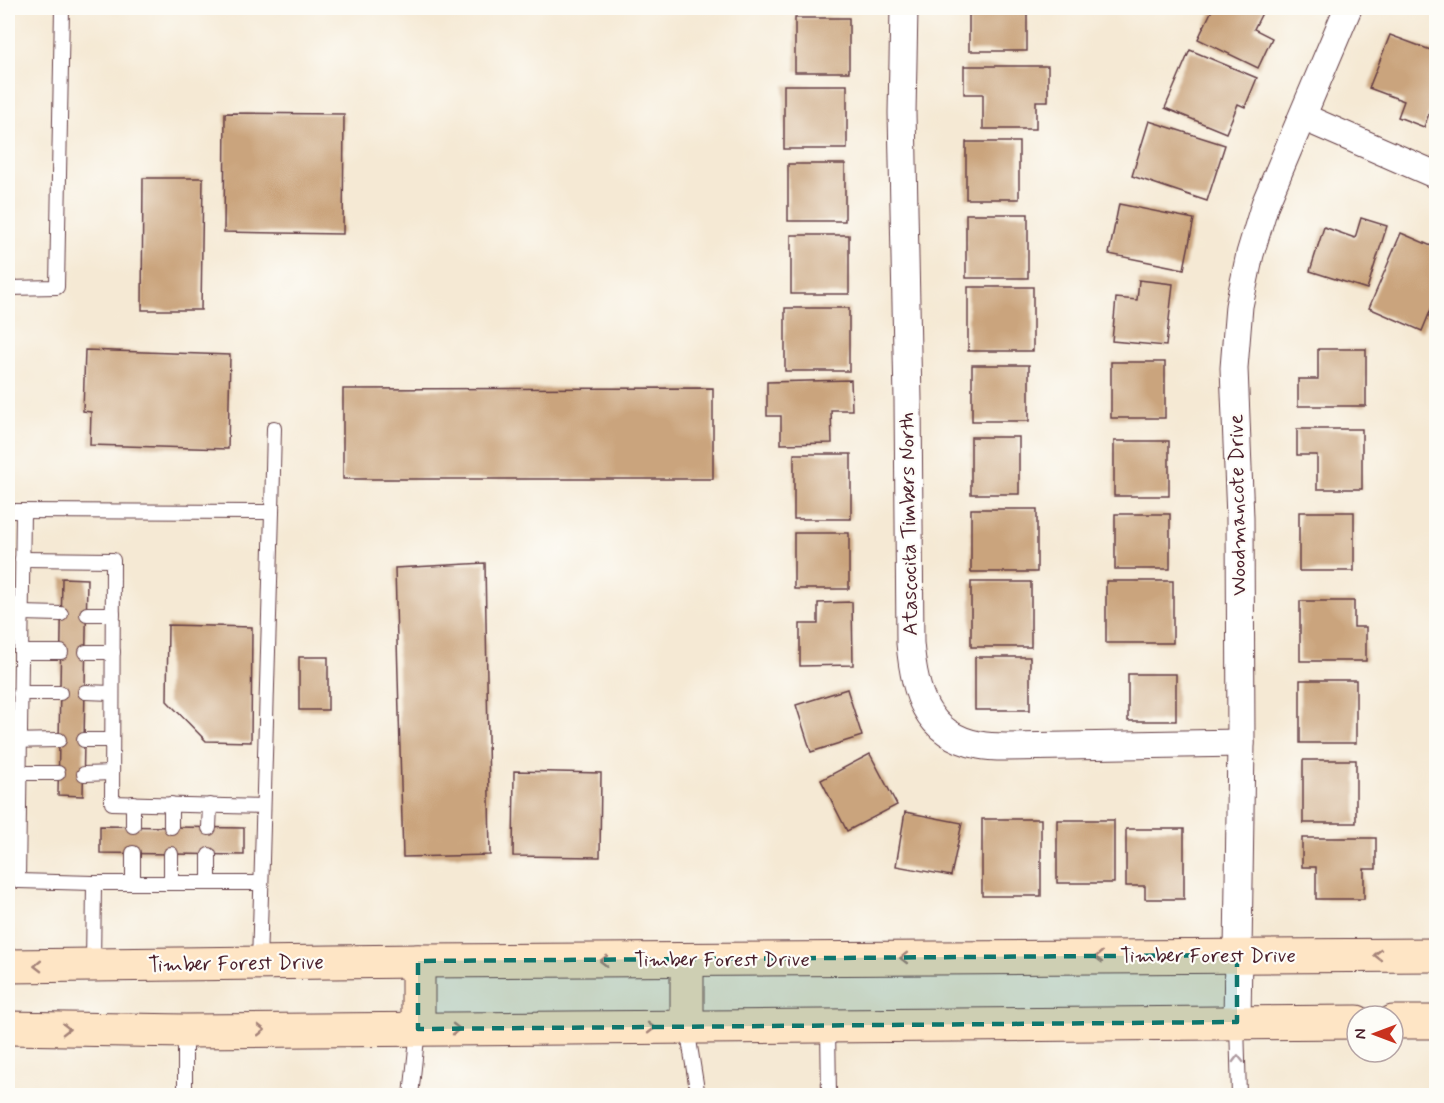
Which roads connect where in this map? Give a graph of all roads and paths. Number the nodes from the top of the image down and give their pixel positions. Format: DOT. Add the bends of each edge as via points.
graph roads {
  1 [pos="62,8"];
  2 [pos="904,8"];
  3 [pos="1348,8"];
  4 [pos="1303,117"];
  5 [pos="1437,175"];
  6 [pos="8,288"];
  7 [pos="274,428"];
  8 [pos="23,510"];
  9 [pos="8,512"];
  10 [pos="272,512"];
  11 [pos="22,559"];
  12 [pos="21,613"];
  13 [pos="61,614"];
  14 [pos="87,614"];
  15 [pos="113,614"];
  16 [pos="21,652"];
  17 [pos="61,652"];
  18 [pos="86,652"];
  19 [pos="113,652"];
  20 [pos="20,693"];
  21 [pos="60,693"];
  22 [pos="85,693"];
  23 [pos="112,693"];
  24 [pos="59,740"];
  25 [pos="84,740"];
  26 [pos="112,740"];
  27 [pos="14,741"];
  28 [pos="1241,743"];
  29 [pos="19,773"];
  30 [pos="58,773"];
  31 [pos="112,773"];
  32 [pos="84,774"];
  33 [pos="133,803"];
  34 [pos="171,804"];
  35 [pos="210,805"];
  36 [pos="264,807"];
  37 [pos="133,826"];
  38 [pos="171,827"];
  39 [pos="209,828"];
  40 [pos="133,854"];
  41 [pos="171,854"];
  42 [pos="209,855"];
  43 [pos="94,883"];
  44 [pos="133,883"];
  45 [pos="171,883"];
  46 [pos="209,883"];
  47 [pos="261,884"];
  48 [pos="1237,955"];
  49 [pos="1437,955"];
  50 [pos="687,960"];
  51 [pos="418,961"];
  52 [pos="259,964"];
  53 [pos="93,965"];
  54 [pos="8,966"];
  55 [pos="1238,1022"];
  56 [pos="1345,1022"];
  57 [pos="1405,1022"];
  58 [pos="1437,1022"];
  59 [pos="687,1027"];
  60 [pos="828,1027"];
  61 [pos="8,1028"];
  62 [pos="418,1029"];
  63 [pos="185,1031"];
  64 [pos="185,1095"];
  65 [pos="411,1095"];
  66 [pos="698,1095"];
  67 [pos="829,1095"];
  68 [pos="1239,1095"];
  1 -- 6 [label="lane" via="57,287"];
  2 -- 28 [label="street, Atascocita Timbers North" via="910,643 920,700 934,721 954,736 978,745"];
  3 -- 4 [label="street, Woodmancote Drive"];
  4 -- 5 [label="street"];
  4 -- 28 [label="street, Woodmancote Drive" via="1265,204 1239,306 1234,368 1240,518"];
  7 -- 10 [label="lane"];
  8 -- 9 [label="lane"];
  8 -- 10 [label="lane"];
  8 -- 11 [label="lane"];
  10 -- 36 [label="lane"];
  11 -- 12 [label="lane"];
  11 -- 15 [label="lane" via="113,560"];
  12 -- 13 [label="lane"];
  12 -- 16 [label="lane"];
  14 -- 15 [label="lane"];
  15 -- 19 [label="lane"];
  16 -- 17 [label="lane"];
  16 -- 20 [label="lane"];
  18 -- 19 [label="lane"];
  19 -- 23 [label="lane"];
  20 -- 21 [label="lane"];
  20 -- 27 [label="lane"];
  22 -- 23 [label="lane"];
  23 -- 26 [label="lane"];
  24 -- 27 [label="lane"];
  25 -- 26 [label="lane"];
  26 -- 31 [label="lane"];
  27 -- 29 [label="lane"];
  28 -- 48 [label="street, Woodmancote Drive"];
  29 -- 30 [label="lane"];
  29 -- 43 [label="lane" via="18,881"];
  31 -- 32 [label="lane"];
  31 -- 33 [label="lane" via="112,803"];
  33 -- 34 [label="lane"];
  33 -- 37 [label="lane"];
  34 -- 35 [label="lane"];
  34 -- 38 [label="lane"];
  35 -- 36 [label="lane"];
  35 -- 39 [label="lane"];
  36 -- 47 [label="lane"];
  40 -- 44 [label="lane"];
  41 -- 45 [label="lane"];
  42 -- 46 [label="lane"];
  43 -- 44 [label="lane"];
  43 -- 53 [label="lane"];
  44 -- 45 [label="lane"];
  45 -- 46 [label="lane"];
  46 -- 47 [label="lane"];
  47 -- 52 [label="lane"];
  49 -- 48 [label="main road, Timber Forest Drive, one-way"];
  48 -- 50 [label="main road, Timber Forest Drive, one-way"];
  48 -- 55 [label="street, Woodmancote Drive"];
  50 -- 51 [label="main road, Timber Forest Drive, one-way"];
  50 -- 59 [label="main road"];
  51 -- 52 [label="main road, Timber Forest Drive"];
  51 -- 62 [label="main road"];
  52 -- 53 [label="main road, Timber Forest Drive"];
  53 -- 54 [label="main road, Timber Forest Drive, one-way"];
  55 -- 56 [label="main road"];
  55 -- 60 [label="main road"];
  68 -- 55 [label="lane, one-way"];
  57 -- 58 [label="main road"];
  59 -- 60 [label="main road"];
  62 -- 59 [label="main road, one-way"];
  59 -- 66 [label="lane"];
  60 -- 67 [label="lane"];
  61 -- 63 [label="main road, one-way"];
  63 -- 62 [label="main road, one-way"];
  62 -- 65 [label="lane"];
  63 -- 64 [label="lane"];
}
